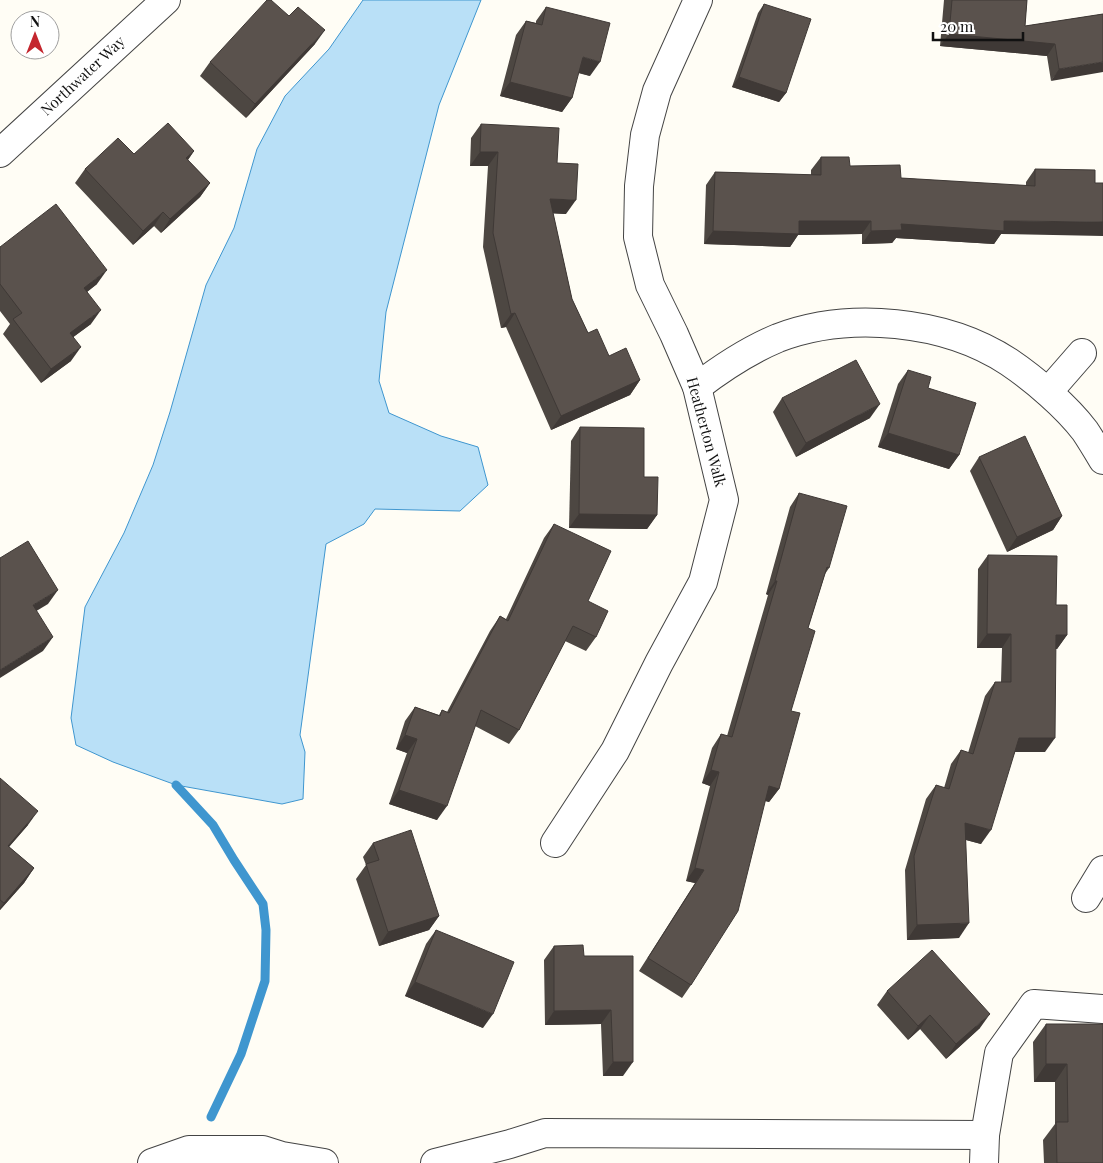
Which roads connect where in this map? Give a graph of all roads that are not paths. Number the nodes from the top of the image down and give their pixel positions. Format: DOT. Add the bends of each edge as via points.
graph roads {
  1 [pos="166,0"];
  2 [pos="698,0"];
  3 [pos="0,153"];
  4 [pos="1082,353"];
  5 [pos="697,387"];
  6 [pos="1048,392"];
  7 [pos="1103,460"];
  8 [pos="555,843"];
  9 [pos="1103,870"];
  10 [pos="1086,898"];
  11 [pos="1103,1009"];
  12 [pos="985,1135"];
  13 [pos="510,1154"];
  14 [pos="263,1156"];
  15 [pos="152,1163"];
  16 [pos="324,1163"];
  17 [pos="435,1163"];
  18 [pos="984,1163"];
  1 -- 3 [label="street, Northwater Way"];
  2 -- 5 [label="street, Heatherton Walk" via="656,91 644,135 638,229 650,285"];
  4 -- 6 [label="street"];
  5 -- 6 [label="street" via="738,357 779,338 828,325 873,322 923,328 968,341 1008,361"];
  5 -- 8 [label="street, Heatherton Walk" via="724,500 703,582 615,751"];
  6 -- 7 [label="street" via="1084,430"];
  9 -- 10 [label="street"];
  11 -- 12 [label="street" via="1034,1004 999,1053"];
  12 -- 13 [label="street" via="545,1133"];
  12 -- 18 [label="street"];
  13 -- 17 [label="street"];
  14 -- 15 [label="street" via="189,1150"];
  14 -- 16 [label="street"];
}
